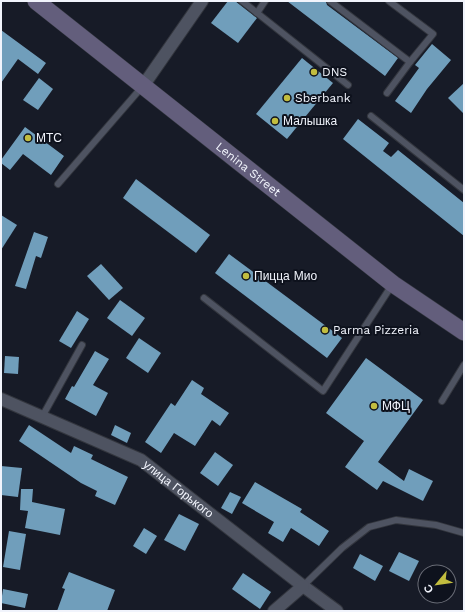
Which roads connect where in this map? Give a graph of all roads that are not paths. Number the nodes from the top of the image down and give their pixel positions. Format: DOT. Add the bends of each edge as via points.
graph roads {
  1 [pos="36,1"];
  2 [pos="202,1"];
  3 [pos="242,1"];
  4 [pos="266,1"];
  5 [pos="330,1"];
  6 [pos="388,1"];
  7 [pos="257,13"];
  8 [pos="410,62"];
  9 [pos="348,85"];
  10 [pos="143,86"];
  11 [pos="387,93"];
  12 [pos="371,116"];
  13 [pos="58,184"];
  14 [pos="464,190"];
  15 [pos="392,284"];
  16 [pos="204,298"];
  17 [pos="464,332"];
  18 [pos="82,345"];
  19 [pos="464,365"];
  20 [pos="1,399"];
  21 [pos="442,401"];
  22 [pos="42,417"];
  23 [pos="464,532"];
  24 [pos="303,586"];
  25 [pos="274,611"];
  26 [pos="337,611"];
  1 -- 10 [label="main road, Lenina Street"];
  2 -- 10 [label="street"];
  3 -- 7 [label="lane"];
  4 -- 7 [label="lane"];
  5 -- 8 [label="lane"];
  6 -- 8 [label="lane" via="433,34"];
  7 -- 9 [label="lane"];
  8 -- 11 [label="lane"];
  10 -- 13 [label="lane"];
  10 -- 15 [label="main road, Lenina Street"];
  12 -- 14 [label="lane"];
  15 -- 16 [label="lane" via="323,391"];
  15 -- 17 [label="main road, Lenina Street"];
  18 -- 22 [label="lane"];
  19 -- 21 [label="lane"];
  20 -- 22 [label="street, улица Горького"];
  22 -- 24 [label="street, улица Горького" via="141,460"];
  23 -- 24 [label="lane" via="436,524 396,520 369,527 342,548"];
  24 -- 25 [label="street"];
  24 -- 26 [label="street, улица Горького"];
}
